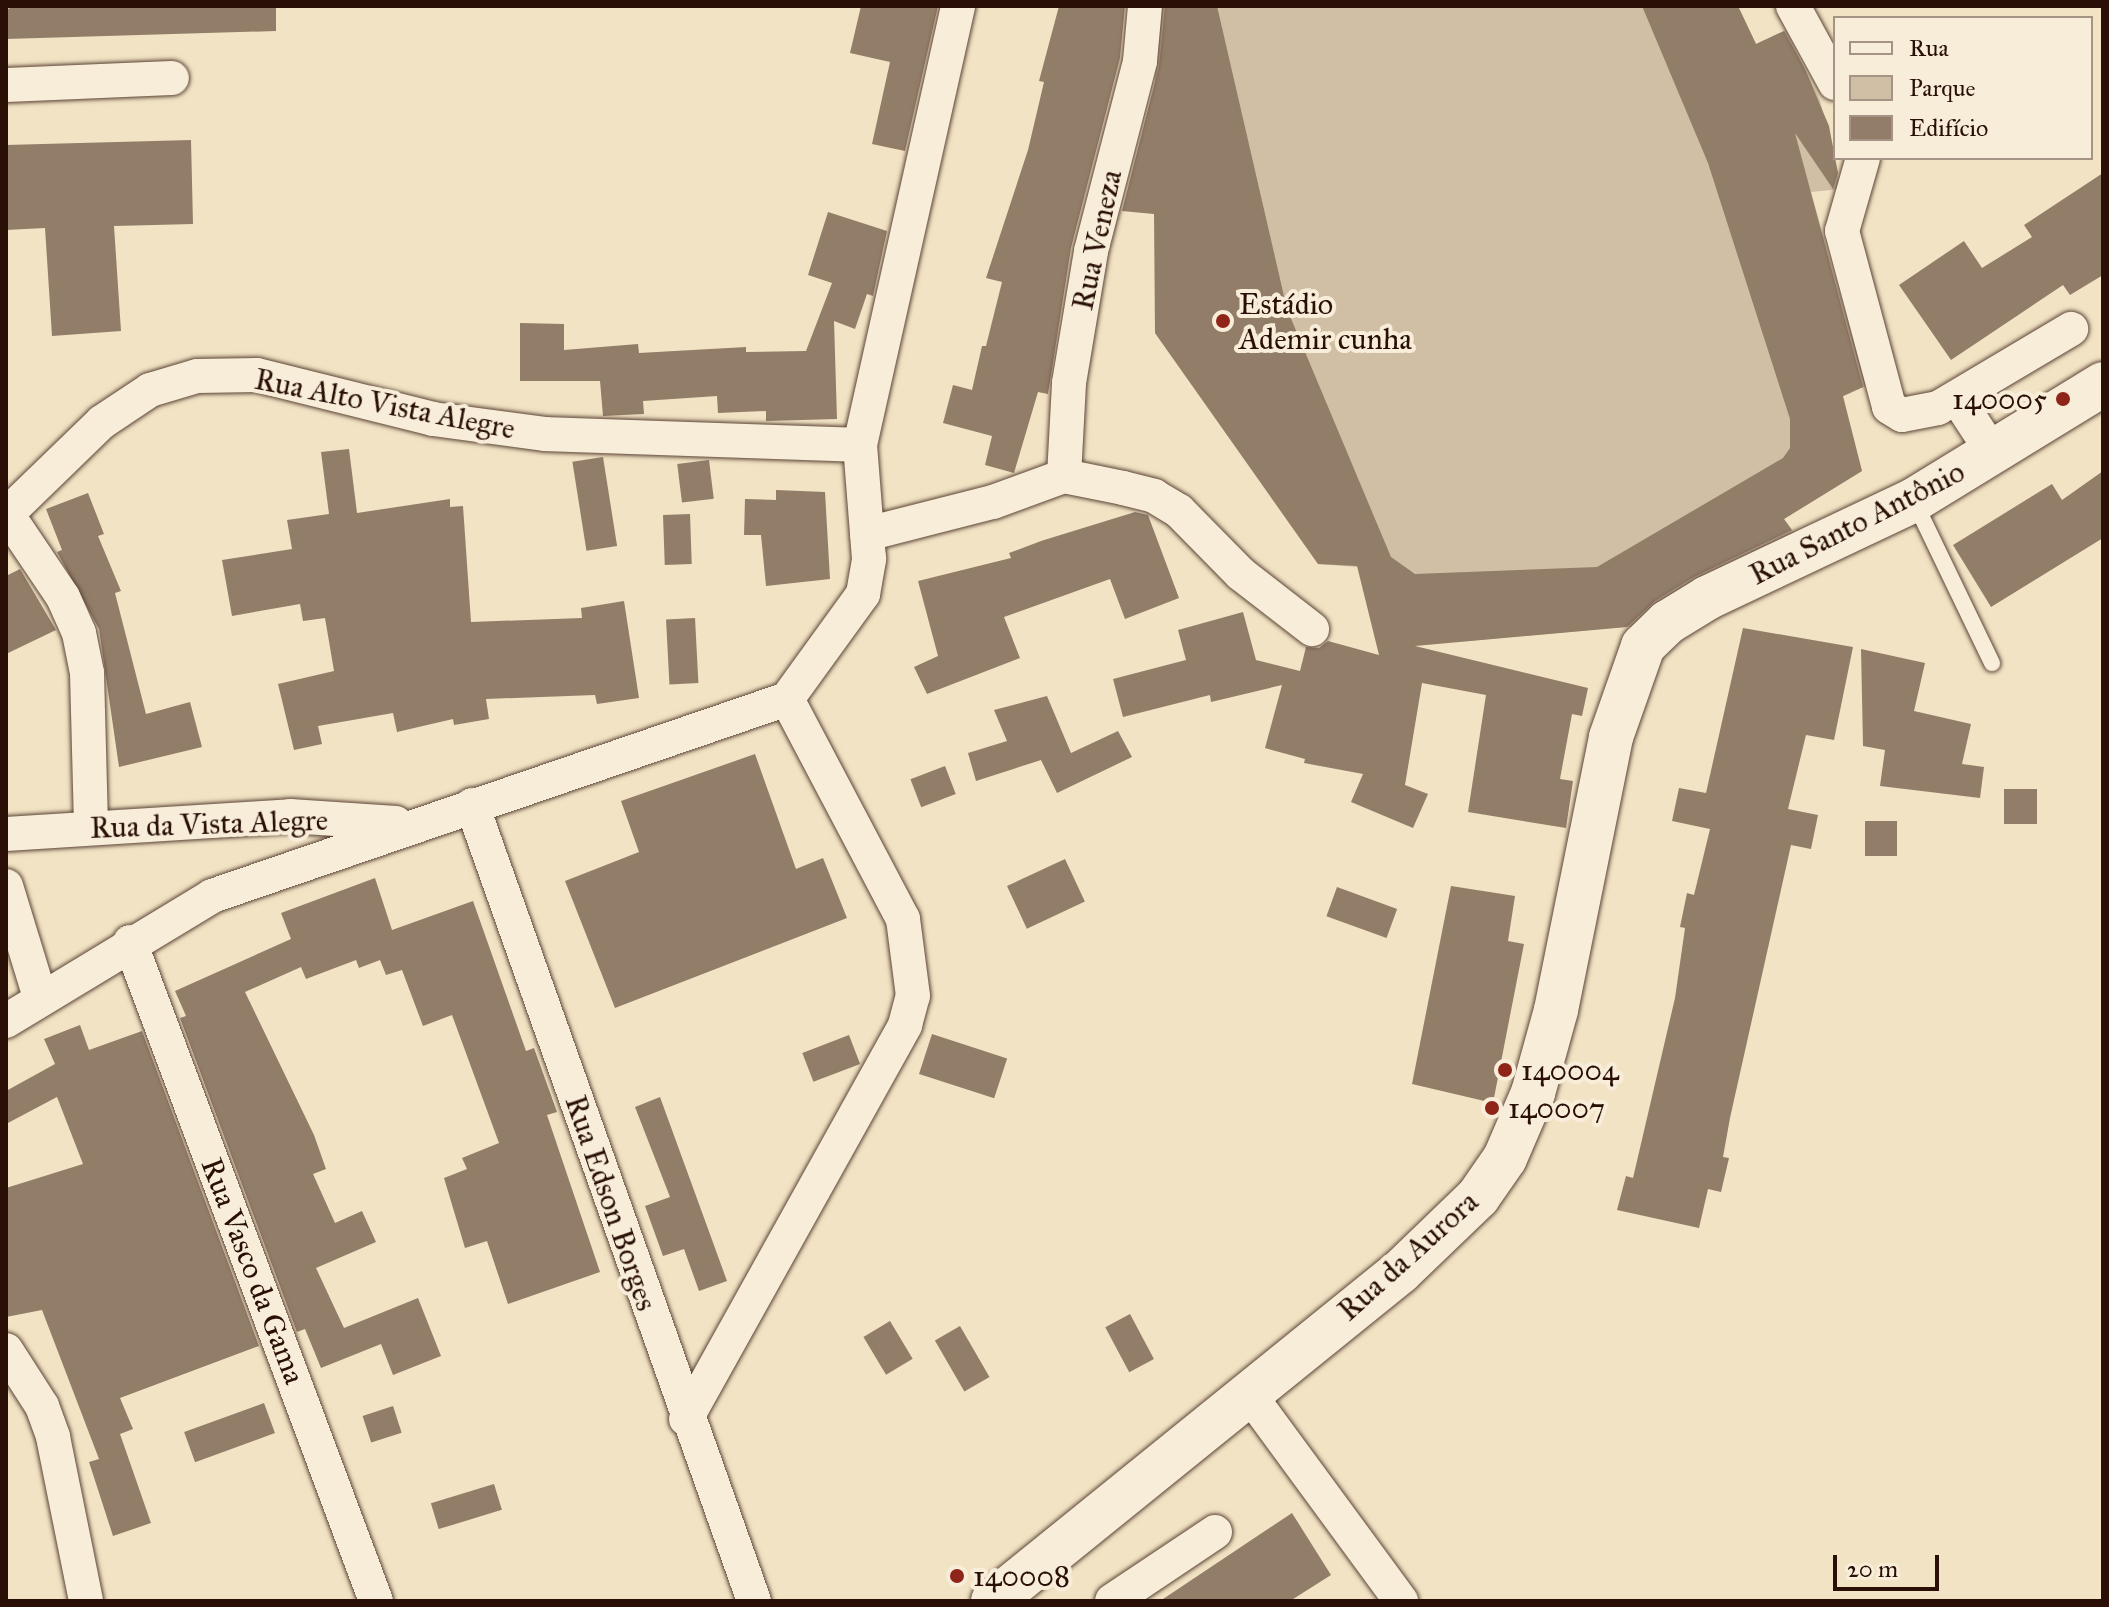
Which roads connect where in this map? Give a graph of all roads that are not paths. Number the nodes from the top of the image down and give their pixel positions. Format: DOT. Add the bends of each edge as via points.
graph roads {
  1 [pos="958,6"];
  2 [pos="1145,6"];
  3 [pos="1793,6"];
  4 [pos="172,78"];
  5 [pos="1833,79"];
  6 [pos="6,85"];
  7 [pos="1862,160"];
  8 [pos="2071,329"];
  9 [pos="2103,384"];
  10 [pos="1957,398"];
  11 [pos="860,445"];
  12 [pos="1993,453"];
  13 [pos="1064,476"];
  14 [pos="1914,500"];
  15 [pos="7,514"];
  16 [pos="867,534"];
  17 [pos="1312,629"];
  18 [pos="1992,663"];
  19 [pos="1628,677"];
  20 [pos="787,699"];
  21 [pos="472,805"];
  22 [pos="413,824"];
  23 [pos="91,827"];
  24 [pos="6,834"];
  25 [pos="6,886"];
  26 [pos="130,942"];
  27 [pos="40,997"];
  28 [pos="6,1021"];
  29 [pos="6,1350"];
  30 [pos="1249,1394"];
  31 [pos="686,1419"];
  32 [pos="1215,1532"];
  33 [pos="86,1601"];
  34 [pos="376,1601"];
  35 [pos="754,1601"];
  36 [pos="993,1601"];
  37 [pos="1112,1601"];
  38 [pos="1401,1601"];
  1 -- 11 [label="street"];
  2 -- 13 [label="street, Rua Veneza" via="1140,61 1091,251 1069,383"];
  3 -- 5 [label="street"];
  4 -- 6 [label="street"];
  7 -- 10 [label="street" via="1842,231 1889,407 1902,415 1922,413"];
  8 -- 10 [label="street"];
  9 -- 12 [label="main road, Rua Santo Antônio"];
  10 -- 12 [label="street"];
  11 -- 15 [label="street, Rua Alto Vista Alegre" via="546,434 433,419 257,375 197,376 150,390 102,422"];
  11 -- 16 [label="street"];
  12 -- 14 [label="main road, Rua Santo Antônio"];
  13 -- 16 [label="street" via="993,502"];
  13 -- 17 [label="street" via="1154,496 1179,511 1241,574"];
  14 -- 18 [label="lane"];
  14 -- 19 [label="main road, Rua Santo Antônio" via="1668,622 1643,646"];
  15 -- 23 [label="street" via="63,597 79,633 87,673"];
  16 -- 20 [label="street" via="863,594"];
  19 -- 30 [label="main road, Rua da Aurora" via="1556,1010 1533,1093 1505,1158 1478,1197 1400,1272"];
  20 -- 21 [label="street"];
  20 -- 31 [label="street" via="903,919 913,996 905,1025"];
  21 -- 22 [label="street"];
  21 -- 31 [label="street, Rua Edson Borges"];
  22 -- 23 [label="street, Rua da Vista Alegre" via="290,816"];
  22 -- 26 [label="street" via="212,896"];
  23 -- 24 [label="street, Rua da Vista Alegre"];
  25 -- 27 [label="street"];
  26 -- 27 [label="street"];
  26 -- 34 [label="street, Rua Vasco da Gama"];
  27 -- 28 [label="street"];
  29 -- 33 [label="street" via="42,1406 53,1437"];
  30 -- 36 [label="main road, Rua da Aurora"];
  30 -- 38 [label="street"];
  31 -- 35 [label="street, Rua Edson Borges"];
  32 -- 37 [label="street"];
}
